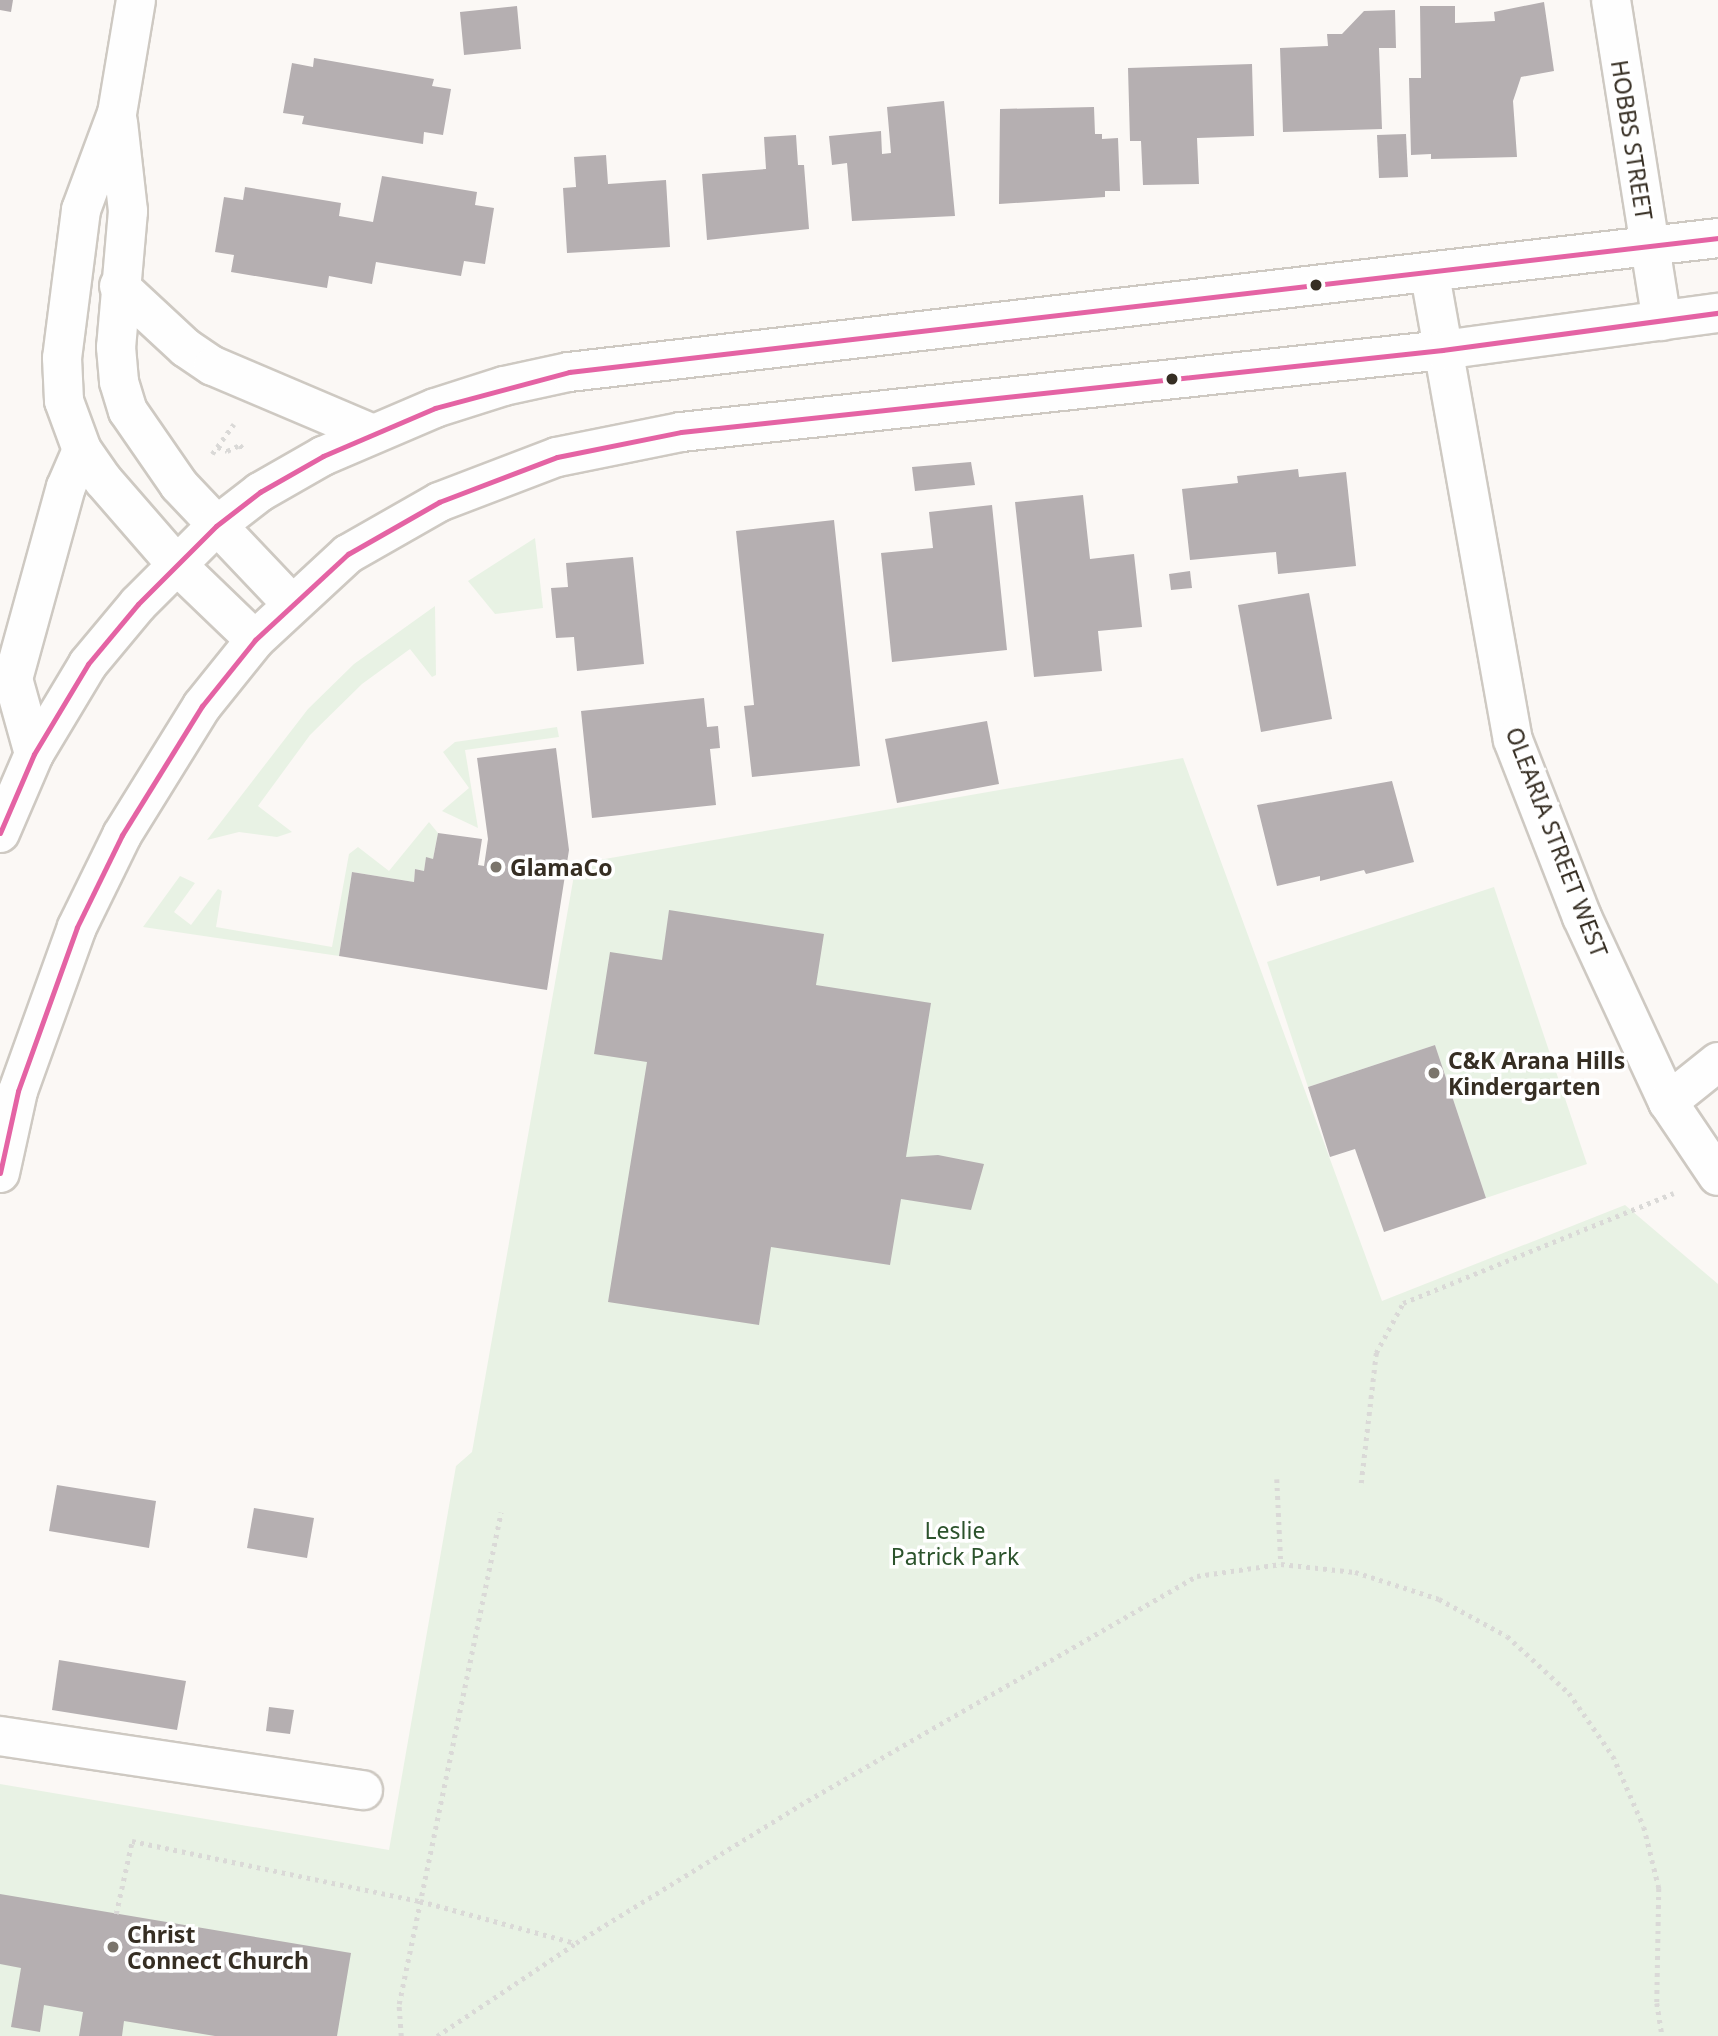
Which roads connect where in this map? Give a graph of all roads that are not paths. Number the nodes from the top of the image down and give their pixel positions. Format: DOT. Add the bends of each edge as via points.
graph roads {
  1 [pos="136,0"];
  2 [pos="1611,0"];
  3 [pos="117,113"];
  4 [pos="1718,239"];
  5 [pos="1649,248"];
  6 [pos="1430,275"];
  7 [pos="119,286"];
  8 [pos="1718,313"];
  9 [pos="1662,321"];
  10 [pos="1443,350"];
  11 [pos="371,433"];
  12 [pos="82,450"];
  13 [pos="216,526"];
  14 [pos="177,565"];
  15 [pos="292,604"];
  16 [pos="255,640"];
  17 [pos="34,754"];
  18 [pos="0,833"];
  19 [pos="1718,1062"];
  20 [pos="1668,1102"];
  21 [pos="0,1172"];
  22 [pos="1716,1174"];
  23 [pos="0,1736"];
  24 [pos="363,1790"];
  1 -- 3 [label="main road"];
  2 -- 5 [label="main road, HOBBS STREET"];
  3 -- 7 [label="main road" via="128,211"];
  3 -- 12 [label="main road" via="81,210 63,342 64,401"];
  4 -- 5 [label="main road"];
  5 -- 6 [label="main road"];
  5 -- 9 [label="main road, HOBBS STREET"];
  6 -- 10 [label="main road, OLEARIA STREET WEST"];
  6 -- 11 [label="main road" via="569,372 472,395"];
  7 -- 11 [label="main road" via="197,357"];
  7 -- 13 [label="main road" via="117,364 128,411 165,469"];
  8 -- 9 [label="main road"];
  9 -- 10 [label="main road"];
  10 -- 15 [label="main road" via="681,432 611,445 511,471 439,502 348,554"];
  10 -- 20 [label="main road, OLEARIA STREET WEST" via="1513,740 1582,917"];
  11 -- 13 [label="main road" via="270,486"];
  12 -- 14 [label="main road"];
  12 -- 17 [label="main road" via="66,487 13,679"];
  13 -- 14 [label="main road"];
  13 -- 15 [label="main road"];
  14 -- 16 [label="main road"];
  14 -- 17 [label="main road" via="88,664"];
  15 -- 16 [label="main road"];
  16 -- 21 [label="main road" via="202,706 99,882 34,1040"];
  17 -- 18 [label="main road"];
  19 -- 20 [label="main road"];
  20 -- 22 [label="main road, OLEARIA STREET WEST"];
  23 -- 24 [label="main road"];
}
